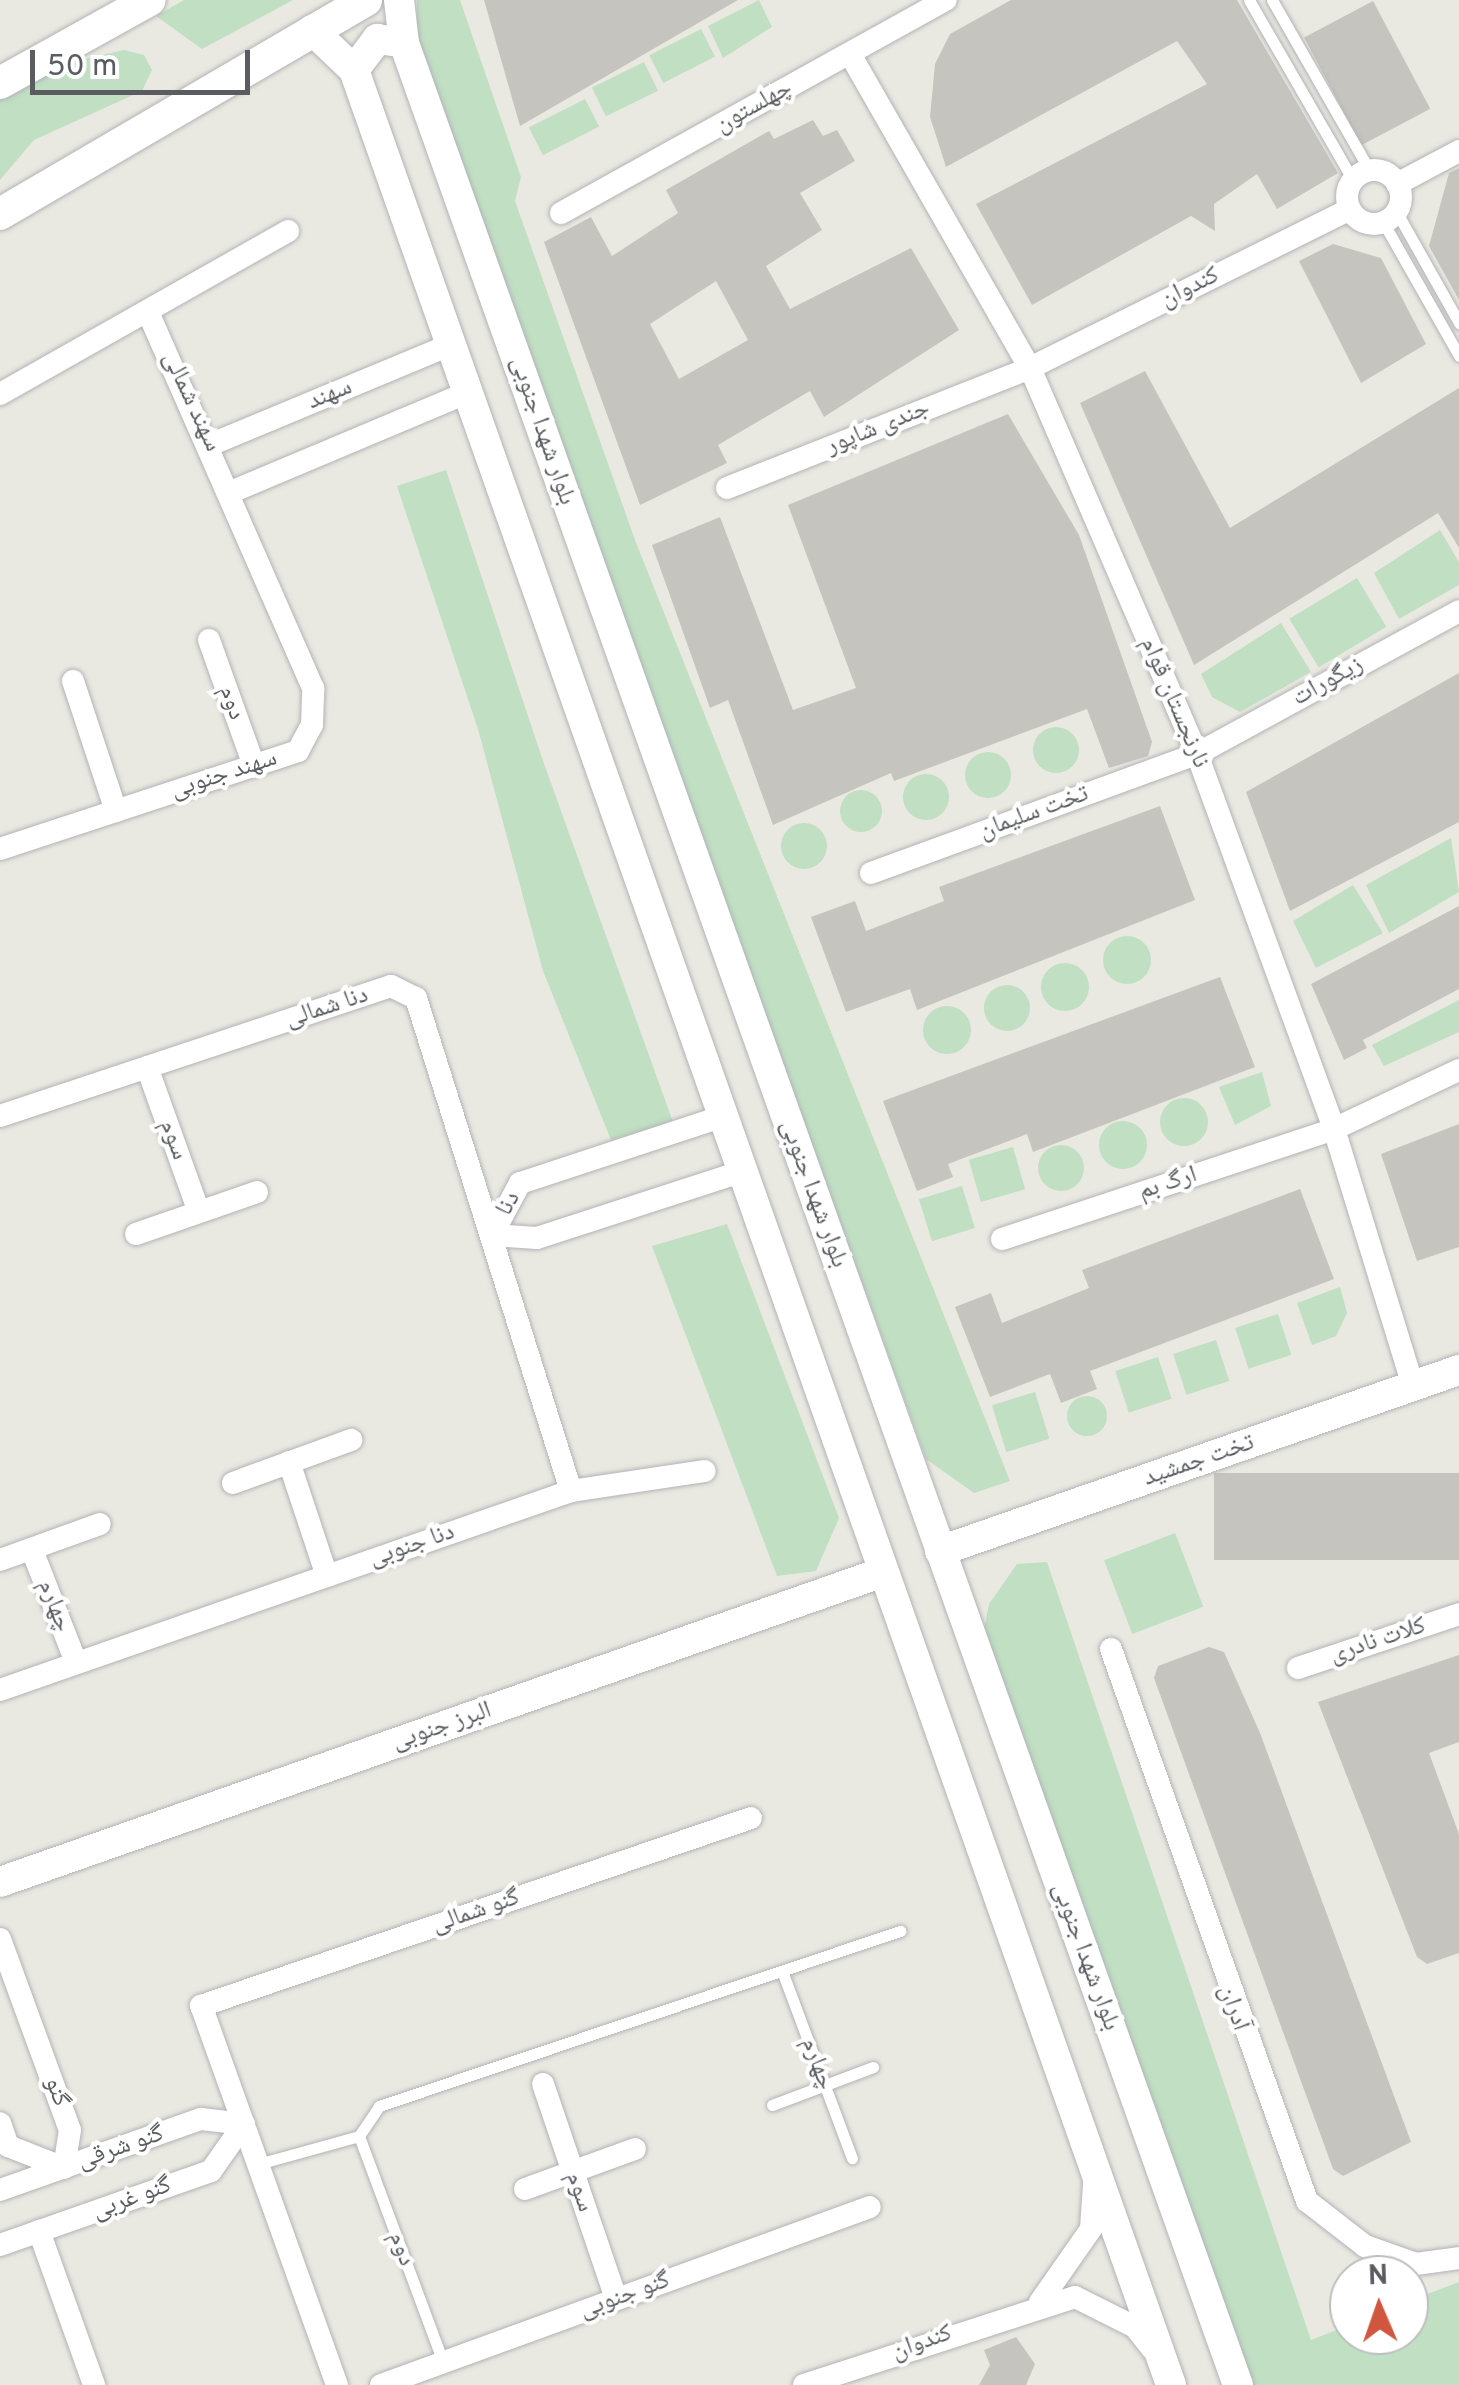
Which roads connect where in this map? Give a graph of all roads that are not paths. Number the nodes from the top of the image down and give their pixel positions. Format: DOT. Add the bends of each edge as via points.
graph roads {
  1 [pos="150,0"];
  2 [pos="366,0"];
  3 [pos="399,0"];
  4 [pos="946,0"];
  5 [pos="1249,0"];
  6 [pos="1272,0"];
  7 [pos="312,30"];
  8 [pos="404,43"];
  9 [pos="850,54"];
  10 [pos="354,70"];
  11 [pos="0,84"];
  12 [pos="1459,151"];
  13 [pos="1361,175"];
  14 [pos="1397,184"];
  15 [pos="1350,209"];
  16 [pos="561,213"];
  17 [pos="0,214"];
  18 [pos="1389,217"];
  19 [pos="288,231"];
  20 [pos="148,313"];
  21 [pos="1459,323"];
  22 [pos="448,346"];
  23 [pos="1459,356"];
  24 [pos="1030,368"];
  25 [pos="466,393"];
  26 [pos="0,394"];
  27 [pos="212,444"];
  28 [pos="727,488"];
  29 [pos="231,492"];
  30 [pos="1459,610"];
  31 [pos="209,640"];
  32 [pos="73,682"];
  33 [pos="1197,754"];
  34 [pos="254,766"];
  35 [pos="116,811"];
  36 [pos="0,850"];
  37 [pos="871,873"];
  38 [pos="148,1067"];
  39 [pos="1459,1070"];
  40 [pos="0,1116"];
  41 [pos="724,1116"];
  42 [pos="1334,1129"];
  43 [pos="744,1171"];
  44 [pos="257,1192"];
  45 [pos="199,1212"];
  46 [pos="136,1234"];
  47 [pos="492,1235"];
  48 [pos="1002,1239"];
  49 [pos="1459,1370"];
  50 [pos="1414,1389"];
  51 [pos="351,1440"];
  52 [pos="289,1462"];
  53 [pos="706,1471"];
  54 [pos="232,1483"];
  55 [pos="572,1490"];
  56 [pos="100,1524"];
  57 [pos="32,1550"];
  58 [pos="940,1551"];
  59 [pos="0,1560"];
  60 [pos="883,1572"];
  61 [pos="327,1576"];
  62 [pos="1459,1614"];
  63 [pos="1111,1649"];
  64 [pos="76,1662"];
  65 [pos="1298,1668"];
  66 [pos="0,1690"];
  67 [pos="751,1818"];
  68 [pos="0,1882"];
  69 [pos="900,1931"];
  70 [pos="0,1940"];
  71 [pos="782,1971"];
  72 [pos="872,2067"];
  73 [pos="543,2084"];
  74 [pos="825,2086"];
  75 [pos="772,2105"];
  76 [pos="0,2122"];
  77 [pos="244,2124"];
  78 [pos="359,2136"];
  79 [pos="635,2149"];
  80 [pos="1090,2150"];
  81 [pos="852,2158"];
  82 [pos="258,2164"];
  83 [pos="64,2168"];
  84 [pos="573,2172"];
  85 [pos="0,2190"];
  86 [pos="525,2190"];
  87 [pos="870,2207"];
  88 [pos="40,2232"];
  89 [pos="0,2246"];
  90 [pos="1459,2258"];
  91 [pos="616,2300"];
  92 [pos="1040,2302"];
  93 [pos="443,2362"];
  94 [pos="1168,2376"];
  95 [pos="94,2385"];
  96 [pos="337,2385"];
  97 [pos="381,2385"];
  98 [pos="804,2385"];
  99 [pos="1238,2385"];
  1 -- 11 [label="main road"];
  2 -- 7 [label="main road"];
  3 -- 8 [label="street, بلوار شهدا جنوبی"];
  4 -- 9 [label="street, چهلستون"];
  5 -- 13 [label="lane"];
  6 -- 13 [label="lane"];
  7 -- 10 [label="street"];
  7 -- 17 [label="main road"];
  8 -- 10 [label="street" via="377,39"];
  8 -- 58 [label="street, بلوار شهدا جنوبی"];
  9 -- 16 [label="street, چهلستون"];
  9 -- 24 [label="street, نارنجستان قوام"];
  10 -- 22 [label="street"];
  12 -- 14 [label="street"];
  13 -- 14 [label="street"];
  13 -- 15 [label="street"];
  14 -- 18 [label="street"];
  15 -- 18 [label="street"];
  15 -- 24 [label="street, کندوان"];
  18 -- 21 [label="lane"];
  18 -- 23 [label="lane"];
  19 -- 20 [label="street"];
  20 -- 26 [label="street"];
  20 -- 27 [label="street, سهند شمالی"];
  22 -- 25 [label="street"];
  22 -- 27 [label="street, سهند"];
  24 -- 28 [label="street, جندی شاپور"];
  24 -- 33 [label="street, نارنجستان قوام"];
  25 -- 29 [label="street, سهند"];
  25 -- 41 [label="street"];
  27 -- 29 [label="street, سهند شمالی"];
  29 -- 34 [label="street, سهند جنوبی" via="313,688 312,725 298,751"];
  30 -- 33 [label="street, زیگورات"];
  31 -- 34 [label="street, دوم"];
  32 -- 35 [label="street"];
  33 -- 37 [label="street, تخت سلیمان"];
  33 -- 42 [label="street, نارنجستان قوام"];
  34 -- 35 [label="street, سهند جنوبی"];
  35 -- 36 [label="street, سهند جنوبی"];
  38 -- 40 [label="street, دنا شمالی"];
  38 -- 45 [label="street, سوم"];
  38 -- 47 [label="street, دنا شمالی" via="391,986 416,998"];
  39 -- 42 [label="street, ارگ بم"];
  41 -- 43 [label="street"];
  41 -- 47 [label="street, دنا" via="520,1183"];
  42 -- 48 [label="street, ارگ بم"];
  42 -- 50 [label="street, نارنجستان قوام"];
  43 -- 47 [label="street, دنا" via="537,1238"];
  43 -- 60 [label="street"];
  44 -- 45 [label="street"];
  45 -- 46 [label="street"];
  47 -- 55 [label="street"];
  49 -- 50 [label="street, تخت جمشید"];
  50 -- 58 [label="street, تخت جمشید"];
  51 -- 52 [label="street"];
  52 -- 54 [label="street"];
  52 -- 61 [label="street"];
  53 -- 55 [label="street, دنا جنوبی"];
  55 -- 61 [label="street, دنا جنوبی"];
  56 -- 57 [label="street"];
  57 -- 59 [label="street"];
  57 -- 64 [label="street, چهارم"];
  58 -- 99 [label="street, بلوار شهدا جنوبی"];
  60 -- 68 [label="street, البرز جنوبی"];
  60 -- 80 [label="street"];
  61 -- 64 [label="street, دنا جنوبی"];
  62 -- 65 [label="street, کلات نادری"];
  63 -- 90 [label="street, آدران" via="1307,2201 1366,2246 1416,2264"];
  64 -- 66 [label="street, دنا جنوبی"];
  67 -- 77 [label="street, گنو شمالی" via="202,2006"];
  69 -- 71 [label="lane"];
  70 -- 83 [label="street, گنو" via="70,2130"];
  71 -- 74 [label="lane, چهارم"];
  71 -- 78 [label="lane" via="379,2106"];
  72 -- 74 [label="lane"];
  73 -- 84 [label="street, سوم"];
  74 -- 75 [label="lane"];
  74 -- 81 [label="lane, چهارم"];
  76 -- 83 [label="street" via="8,2146"];
  77 -- 82 [label="street"];
  77 -- 83 [label="street, گنو شرقی" via="201,2120"];
  77 -- 88 [label="street, گنو غربی" via="211,2170"];
  78 -- 82 [label="lane"];
  78 -- 93 [label="lane, دوم"];
  79 -- 84 [label="street"];
  80 -- 92 [label="street" via="1091,2230"];
  80 -- 94 [label="street"];
  82 -- 96 [label="street"];
  83 -- 85 [label="street, گنو شرقی"];
  84 -- 86 [label="street"];
  84 -- 91 [label="street, سوم"];
  87 -- 91 [label="street, گنو جنوبی"];
  88 -- 89 [label="street, گنو غربی"];
  88 -- 95 [label="street"];
  91 -- 93 [label="street, گنو جنوبی"];
  92 -- 94 [label="street, کندوان" via="1076,2297 1106,2309 1136,2327"];
  92 -- 98 [label="street, کندوان"];
  93 -- 97 [label="street, گنو جنوبی"];
}
